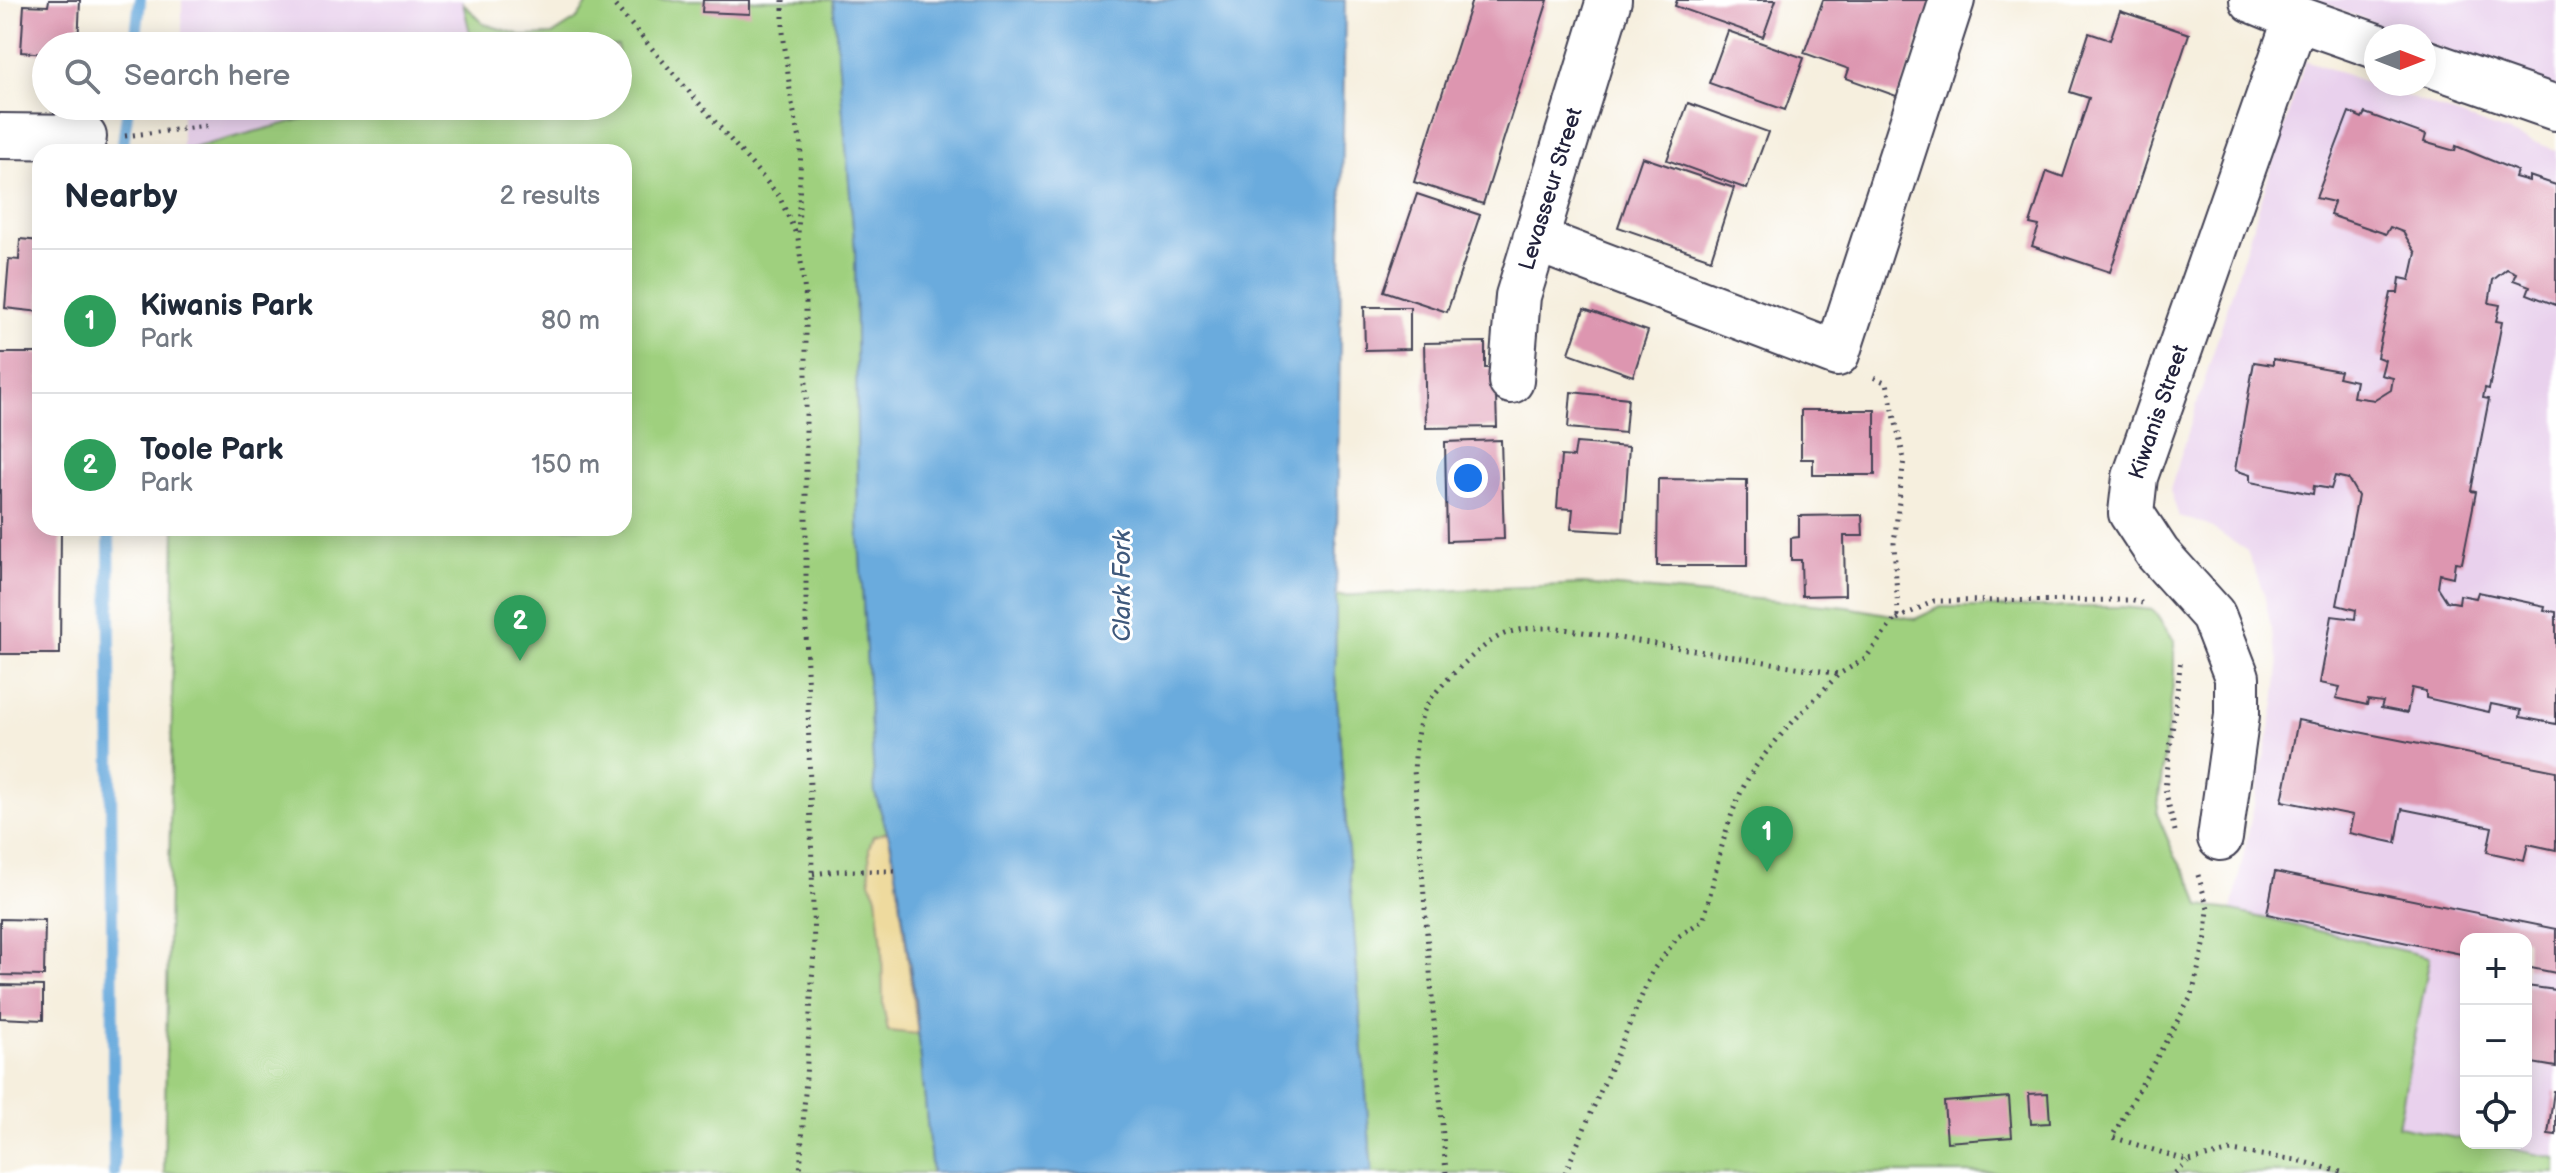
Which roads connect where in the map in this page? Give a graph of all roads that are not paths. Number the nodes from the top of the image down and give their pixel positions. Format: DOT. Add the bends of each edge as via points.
graph roads {
  1 [pos="1609,0"];
  2 [pos="1952,0"];
  3 [pos="2252,0"];
  4 [pos="2296,18"];
  5 [pos="2364,42"];
  6 [pos="2436,66"];
  7 [pos="2556,108"];
  8 [pos="0,136"];
  9 [pos="104,136"];
  10 [pos="1535,239"];
  11 [pos="1511,381"];
  12 [pos="2206,850"];
  1 -- 10 [label="street, Levasseur Street"];
  2 -- 10 [label="street" via="1837,354"];
  3 -- 4 [label="street"];
  4 -- 5 [label="street"];
  4 -- 12 [label="street, Kiwanis Street" via="2135,477 2131,513 2158,554 2213,615 2237,677 2237,715"];
  6 -- 7 [label="street"];
  8 -- 9 [label="street"];
  10 -- 11 [label="street, Levasseur Street" via="1518,296"];
}
